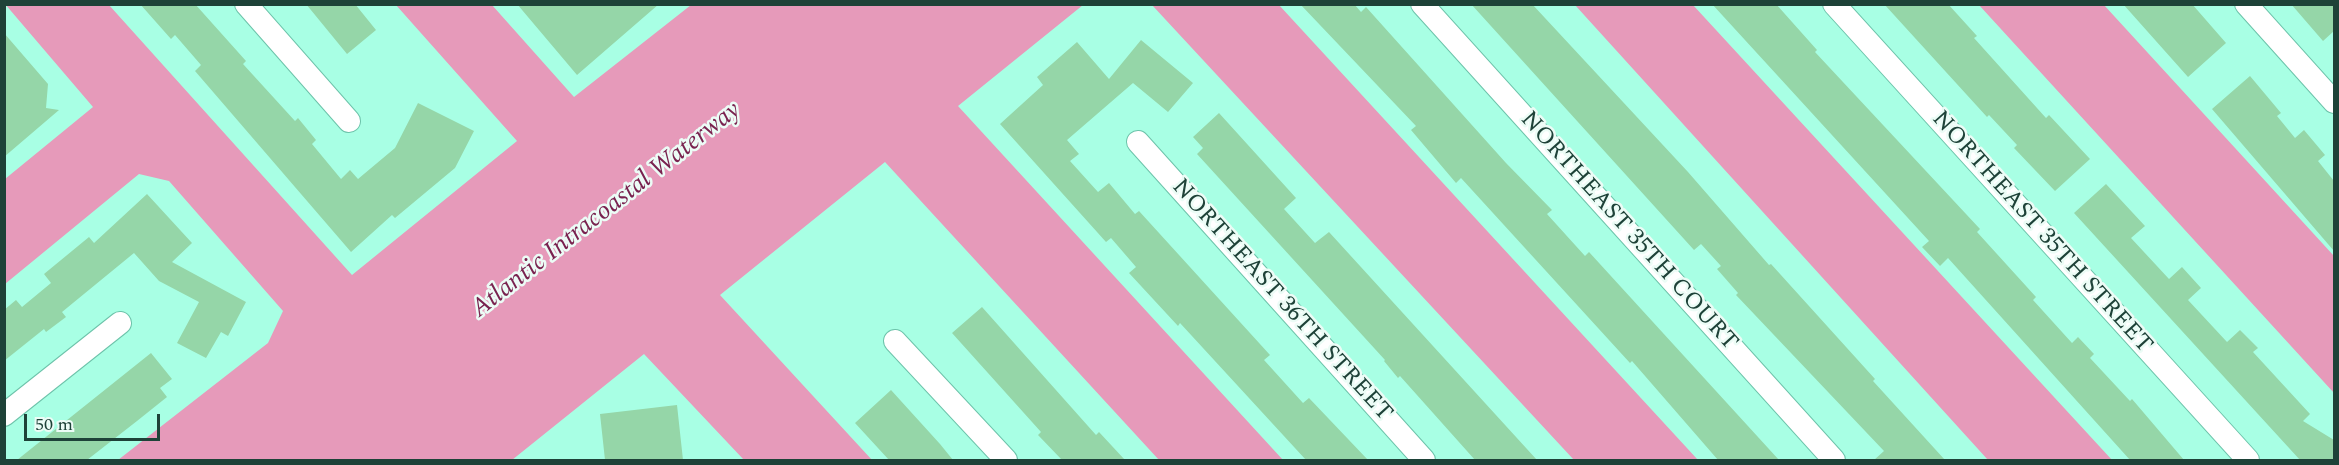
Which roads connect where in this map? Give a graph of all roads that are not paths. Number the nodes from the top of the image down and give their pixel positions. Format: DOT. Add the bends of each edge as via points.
graph roads {
  1 [pos="246,4"];
  2 [pos="1422,4"];
  3 [pos="1834,4"];
  4 [pos="2246,4"];
  5 [pos="2334,102"];
  6 [pos="348,121"];
  7 [pos="1138,142"];
  8 [pos="120,323"];
  9 [pos="895,341"];
  10 [pos="4,415"];
  11 [pos="1006,460"];
  12 [pos="1424,460"];
  13 [pos="1834,460"];
  14 [pos="2248,460"];
  1 -- 6 [label="street"];
  2 -- 13 [label="street, NORTHEAST 35TH COURT"];
  3 -- 14 [label="street, NORTHEAST 35TH STREET"];
  4 -- 5 [label="street"];
  7 -- 12 [label="street, NORTHEAST 36TH STREET"];
  8 -- 10 [label="street"];
  9 -- 11 [label="street"];
}
